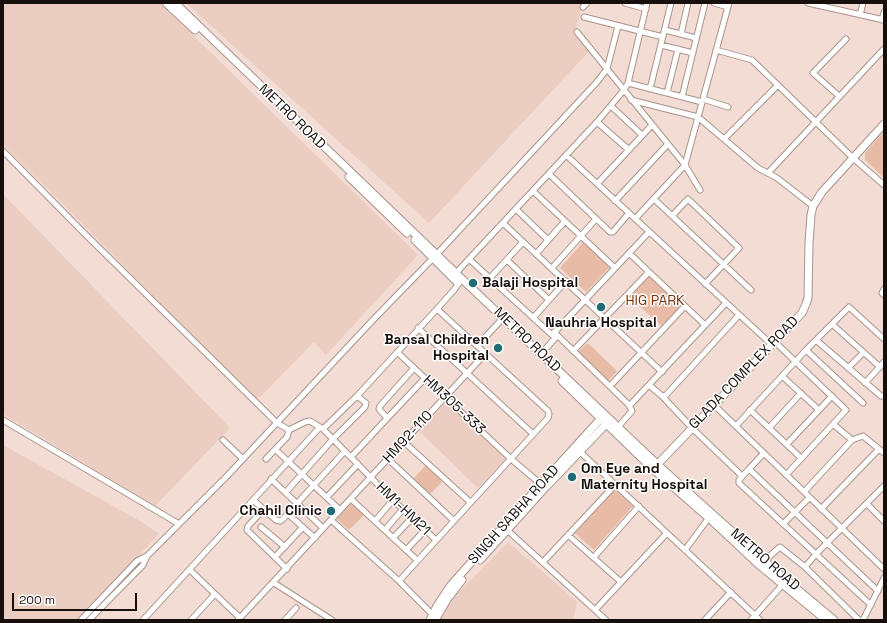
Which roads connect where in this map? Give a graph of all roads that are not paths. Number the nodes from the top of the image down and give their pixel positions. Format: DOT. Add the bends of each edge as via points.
graph roads {
  1 [pos="166,3"];
  2 [pos="175,3"];
  3 [pos="587,3"];
  4 [pos="625,3"];
  5 [pos="671,3"];
  6 [pos="688,3"];
  7 [pos="705,3"];
  8 [pos="714,3"];
  9 [pos="808,3"];
  10 [pos="863,3"];
  11 [pos="729,5"];
  12 [pos="646,6"];
  13 [pos="583,7"];
  14 [pos="884,12"];
  15 [pos="860,15"];
  16 [pos="584,17"];
  17 [pos="883,20"];
  18 [pos="618,26"];
  19 [pos="665,30"];
  20 [pos="640,31"];
  21 [pos="577,32"];
  22 [pos="681,34"];
  23 [pos="663,37"];
  24 [pos="696,38"];
  25 [pos="846,39"];
  26 [pos="661,45"];
  27 [pos="678,49"];
  28 [pos="884,49"];
  29 [pos="716,50"];
  30 [pos="693,53"];
  31 [pos="606,69"];
  32 [pos="628,83"];
  33 [pos="778,85"];
  34 [pos="650,89"];
  35 [pos="624,90"];
  36 [pos="667,93"];
  37 [pos="839,96"];
  38 [pos="682,97"];
  39 [pos="631,100"];
  40 [pos="702,101"];
  41 [pos="611,106"];
  42 [pos="728,106"];
  43 [pos="698,117"];
  44 [pos="815,121"];
  45 [pos="597,122"];
  46 [pos="884,124"];
  47 [pos="652,125"];
  48 [pos="642,135"];
  49 [pos="724,139"];
  50 [pos="668,144"];
  51 [pos="628,150"];
  52 [pos="3,151"];
  53 [pos="566,155"];
  54 [pos="853,158"];
  55 [pos="685,165"];
  56 [pos="768,173"];
  57 [pos="549,174"];
  58 [pos="597,184"];
  59 [pos="884,185"];
  60 [pos="700,190"];
  61 [pos="533,191"];
  62 [pos="654,199"];
  63 [pos="615,201"];
  64 [pos="813,206"];
  65 [pos="516,209"];
  66 [pos="629,214"];
  67 [pos="672,216"];
  68 [pos="596,219"];
  69 [pos="635,219"];
  70 [pos="565,221"];
  71 [pos="503,223"];
  72 [pos="649,232"];
  73 [pos="581,236"];
  74 [pos="548,240"];
  75 [pos="523,242"];
  76 [pos="629,253"];
  77 [pos="536,254"];
  78 [pos="435,256"];
  79 [pos="469,259"];
  80 [pos="507,260"];
  81 [pos="724,264"];
  82 [pos="552,268"];
  83 [pos="615,268"];
  84 [pos="649,272"];
  85 [pos="456,274"];
  86 [pos="490,278"];
  87 [pos="460,281"];
  88 [pos="566,281"];
  89 [pos="705,284"];
  90 [pos="884,289"];
  91 [pos="751,290"];
  92 [pos="884,295"];
  93 [pos="585,299"];
  94 [pos="549,300"];
  95 [pos="726,303"];
  96 [pos="685,306"];
  97 [pos="437,308"];
  98 [pos="739,315"];
  99 [pos="533,318"];
  100 [pos="605,318"];
  101 [pos="502,319"];
  102 [pos="832,324"];
  103 [pos="705,325"];
  104 [pos="418,328"];
  105 [pos="556,334"];
  106 [pos="884,339"];
  107 [pos="816,340"];
  108 [pos="772,343"];
  109 [pos="477,346"];
  110 [pos="806,350"];
  111 [pos="573,351"];
  112 [pos="397,352"];
  113 [pos="642,352"];
  114 [pos="863,353"];
  115 [pos="485,354"];
  116 [pos="541,354"];
  117 [pos="796,362"];
  118 [pos="884,362"];
  119 [pos="880,367"];
  120 [pos="414,368"];
  121 [pos="848,368"];
  122 [pos="662,372"];
  123 [pos="467,373"];
  124 [pos="782,376"];
  125 [pos="425,378"];
  126 [pos="865,383"];
  127 [pos="650,385"];
  128 [pos="610,386"];
  129 [pos="801,393"];
  130 [pos="357,396"];
  131 [pos="662,396"];
  132 [pos="832,396"];
  133 [pos="884,396"];
  134 [pos="445,397"];
  135 [pos="863,403"];
  136 [pos="629,405"];
  137 [pos="714,405"];
  138 [pos="750,410"];
  139 [pos="819,410"];
  140 [pos="387,418"];
  141 [pos="606,419"];
  142 [pos="3,420"];
  143 [pos="277,423"];
  144 [pos="833,424"];
  145 [pos="736,426"];
  146 [pos="618,427"];
  147 [pos="322,428"];
  148 [pos="692,428"];
  149 [pos="769,428"];
  150 [pos="289,430"];
  151 [pos="533,434"];
  152 [pos="333,439"];
  153 [pos="223,440"];
  154 [pos="852,440"];
  155 [pos="403,441"];
  156 [pos="787,444"];
  157 [pos="577,449"];
  158 [pos="879,449"];
  159 [pos="276,450"];
  160 [pos="345,451"];
  161 [pos="764,453"];
  162 [pos="884,453"];
  163 [pos="351,457"];
  164 [pos="510,458"];
  165 [pos="802,458"];
  166 [pos="243,459"];
  167 [pos="266,459"];
  168 [pos="388,459"];
  169 [pos="289,461"];
  170 [pos="358,464"];
  171 [pos="656,467"];
  172 [pos="749,468"];
  173 [pos="301,474"];
  174 [pos="786,475"];
  175 [pos="742,476"];
  176 [pos="371,477"];
  177 [pos="271,479"];
  178 [pos="615,485"];
  179 [pos="314,486"];
  180 [pos="543,486"];
  181 [pos="884,486"];
  182 [pos="879,491"];
  183 [pos="286,492"];
  184 [pos="804,492"];
  185 [pos="884,496"];
  186 [pos="327,497"];
  187 [pos="810,498"];
  188 [pos="351,499"];
  189 [pos="253,500"];
  190 [pos="393,500"];
  191 [pos="470,502"];
  192 [pos="297,504"];
  193 [pos="867,504"];
  194 [pos="639,506"];
  195 [pos="264,509"];
  196 [pos="403,509"];
  197 [pos="822,509"];
  198 [pos="340,510"];
  199 [pos="796,512"];
  200 [pos="288,514"];
  201 [pos="711,516"];
  202 [pos="412,518"];
  203 [pos="331,520"];
  204 [pos="453,520"];
  205 [pos="375,521"];
  206 [pos="884,522"];
  207 [pos="179,524"];
  208 [pos="783,524"];
  209 [pos="261,527"];
  210 [pos="302,527"];
  211 [pos="323,528"];
  212 [pos="506,528"];
  213 [pos="842,529"];
  214 [pos="385,530"];
  215 [pos="425,530"];
  216 [pos="667,533"];
  217 [pos="568,535"];
  218 [pos="315,538"];
  219 [pos="393,538"];
  220 [pos="436,540"];
  221 [pos="828,543"];
  222 [pos="284,547"];
  223 [pos="406,550"];
  224 [pos="685,550"];
  225 [pos="816,554"];
  226 [pos="146,556"];
  227 [pos="275,557"];
  228 [pos="594,557"];
  229 [pos="417,560"];
  230 [pos="764,561"];
  231 [pos="543,562"];
  232 [pos="805,567"];
  233 [pos="287,569"];
  234 [pos="884,569"];
  235 [pos="190,570"];
  236 [pos="884,578"];
  237 [pos="399,581"];
  238 [pos="621,582"];
  239 [pos="274,583"];
  240 [pos="784,583"];
  241 [pos="878,590"];
  242 [pos="731,592"];
  243 [pos="215,594"];
  244 [pos="871,605"];
  245 [pos="296,608"];
  246 [pos="595,610"];
  247 [pos="433,618"];
  248 [pos="753,618"];
  249 [pos="92,619"];
  250 [pos="239,619"];
  251 [pos="81,620"];
  252 [pos="143,620"];
  253 [pos="191,620"];
  254 [pos="285,620"];
  255 [pos="332,620"];
  256 [pos="606,620"];
  257 [pos="705,620"];
  258 [pos="760,620"];
  259 [pos="826,620"];
  260 [pos="834,620"];
  261 [pos="859,620"];
  262 [pos="863,620"];
  1 -- 78 [label="street, METRO ROAD"];
  2 -- 78 [label="street, METRO ROAD"];
  3 -- 13 [label="street"];
  4 -- 12 [label="street"];
  5 -- 19 [label="street"];
  6 -- 22 [label="street"];
  7 -- 24 [label="street"];
  8 -- 11 [label="street"];
  9 -- 15 [label="street"];
  10 -- 15 [label="street"];
  11 -- 29 [label="street"];
  12 -- 20 [label="street"];
  14 -- 17 [label="street"];
  15 -- 17 [label="street"];
  16 -- 18 [label="street"];
  18 -- 20 [label="street"];
  18 -- 31 [label="street"];
  19 -- 22 [label="street"];
  19 -- 23 [label="street"];
  20 -- 23 [label="street"];
  20 -- 32 [label="street"];
  21 -- 31 [label="street"];
  22 -- 24 [label="street"];
  23 -- 26 [label="street"];
  24 -- 30 [label="street"];
  25 -- 37 [label="street" via="813,73"];
  26 -- 27 [label="street"];
  26 -- 34 [label="street"];
  27 -- 30 [label="street"];
  27 -- 36 [label="street"];
  28 -- 37 [label="street"];
  29 -- 33 [label="street" via="752,60"];
  29 -- 40 [label="street"];
  30 -- 38 [label="street"];
  31 -- 35 [label="street"];
  31 -- 78 [label="street" via="597,82"];
  32 -- 34 [label="street"];
  32 -- 35 [label="street"];
  33 -- 44 [label="street"];
  33 -- 49 [label="street"];
  34 -- 36 [label="street"];
  35 -- 39 [label="street"];
  35 -- 41 [label="street"];
  36 -- 38 [label="street"];
  37 -- 44 [label="street"];
  38 -- 40 [label="street"];
  39 -- 43 [label="street"];
  39 -- 47 [label="street"];
  40 -- 42 [label="street"];
  40 -- 43 [label="street"];
  41 -- 45 [label="street"];
  41 -- 48 [label="street"];
  43 -- 49 [label="street"];
  43 -- 55 [label="street"];
  44 -- 54 [label="street"];
  44 -- 56 [label="street"];
  45 -- 51 [label="street"];
  45 -- 53 [label="street"];
  46 -- 54 [label="street, GLADA COMPLEX ROAD"];
  47 -- 48 [label="street"];
  47 -- 50 [label="street"];
  48 -- 51 [label="street"];
  49 -- 56 [label="street" via="758,168"];
  50 -- 55 [label="street"];
  50 -- 63 [label="street"];
  51 -- 58 [label="street"];
  52 -- 143 [label="street"];
  53 -- 57 [label="street"];
  53 -- 58 [label="street"];
  54 -- 59 [label="street"];
  54 -- 64 [label="street, GLADA COMPLEX ROAD" via="822,192"];
  55 -- 60 [label="street"];
  55 -- 62 [label="street"];
  56 -- 64 [label="street"];
  57 -- 61 [label="street"];
  57 -- 68 [label="street"];
  58 -- 63 [label="street"];
  61 -- 65 [label="street"];
  61 -- 70 [label="street"];
  62 -- 67 [label="street"];
  62 -- 69 [label="street"];
  63 -- 66 [label="street"];
  64 -- 108 [label="street, GLADA COMPLEX ROAD" via="809,232 806,304 802,313"];
  65 -- 71 [label="street"];
  65 -- 74 [label="street"];
  66 -- 68 [label="street" via="611,233"];
  66 -- 69 [label="street"];
  67 -- 81 [label="street"];
  67 -- 81 [label="street" via="688,199 738,246 738,250"];
  68 -- 73 [label="street"];
  69 -- 72 [label="street"];
  70 -- 73 [label="street"];
  70 -- 74 [label="street"];
  71 -- 75 [label="street"];
  71 -- 79 [label="street"];
  72 -- 76 [label="street"];
  72 -- 89 [label="street"];
  73 -- 82 [label="street"];
  73 -- 83 [label="street"];
  74 -- 77 [label="street"];
  75 -- 77 [label="street"];
  75 -- 80 [label="street"];
  76 -- 83 [label="street"];
  76 -- 84 [label="street"];
  77 -- 82 [label="street"];
  78 -- 85 [label="street, METRO ROAD"];
  78 -- 87 [label="street, METRO ROAD"];
  78 -- 143 [label="street"];
  79 -- 85 [label="street"];
  79 -- 86 [label="street"];
  80 -- 86 [label="street"];
  80 -- 94 [label="street"];
  81 -- 89 [label="street"];
  81 -- 91 [label="street"];
  82 -- 88 [label="street"];
  83 -- 93 [label="street"];
  84 -- 96 [label="street"];
  84 -- 100 [label="street"];
  85 -- 87 [label="street, METRO ROAD"];
  86 -- 99 [label="street"];
  87 -- 97 [label="street"];
  87 -- 101 [label="street, METRO ROAD"];
  88 -- 93 [label="street"];
  88 -- 94 [label="street"];
  89 -- 95 [label="street"];
  90 -- 92 [label="street"];
  93 -- 100 [label="street"];
  93 -- 105 [label="street"];
  94 -- 99 [label="street"];
  95 -- 98 [label="street"];
  95 -- 103 [label="street"];
  96 -- 103 [label="street"];
  96 -- 113 [label="street"];
  97 -- 104 [label="street"];
  97 -- 109 [label="street"];
  98 -- 108 [label="street"];
  98 -- 131 [label="street" via="666,395"];
  99 -- 105 [label="street" via="552,335"];
  100 -- 111 [label="street"];
  100 -- 113 [label="street"];
  101 -- 109 [label="street"];
  101 -- 116 [label="street, METRO ROAD"];
  101 -- 141 [label="street, METRO ROAD"];
  102 -- 106 [label="street" via="850,307"];
  102 -- 107 [label="street"];
  102 -- 114 [label="street"];
  103 -- 122 [label="street"];
  104 -- 112 [label="street"];
  104 -- 123 [label="street"];
  105 -- 111 [label="street"];
  105 -- 116 [label="street"];
  107 -- 110 [label="street"];
  107 -- 121 [label="street"];
  108 -- 117 [label="street"];
  108 -- 137 [label="street, GLADA COMPLEX ROAD"];
  109 -- 115 [label="street"];
  110 -- 117 [label="street"];
  110 -- 135 [label="street"];
  111 -- 128 [label="street"];
  112 -- 120 [label="street, HM305-333"];
  112 -- 130 [label="street"];
  113 -- 122 [label="street"];
  113 -- 128 [label="street"];
  114 -- 119 [label="street"];
  114 -- 121 [label="street"];
  115 -- 123 [label="street, HM92-110"];
  115 -- 151 [label="street" via="549,413 548,418"];
  116 -- 141 [label="street, METRO ROAD"];
  117 -- 124 [label="street"];
  117 -- 132 [label="street"];
  118 -- 119 [label="street"];
  119 -- 126 [label="street"];
  120 -- 125 [label="street, HM305-333"];
  120 -- 140 [label="street" via="380,406 379,410"];
  121 -- 126 [label="street"];
  122 -- 127 [label="street"];
  123 -- 134 [label="street, HM92-110"];
  123 -- 151 [label="street"];
  124 -- 129 [label="street"];
  124 -- 138 [label="street"];
  125 -- 134 [label="street, HM305-333"];
  125 -- 140 [label="street"];
  126 -- 133 [label="street"];
  127 -- 131 [label="street"];
  127 -- 136 [label="street"];
  128 -- 136 [label="street"];
  129 -- 139 [label="street"];
  129 -- 149 [label="street"];
  130 -- 147 [label="street"];
  130 -- 152 [label="street" via="366,403 366,406"];
  131 -- 148 [label="street"];
  132 -- 139 [label="street"];
  132 -- 144 [label="street" via="846,410"];
  134 -- 155 [label="street, HM92-110"];
  134 -- 164 [label="street, HM305-333"];
  136 -- 146 [label="street" via="632,411"];
  137 -- 145 [label="street"];
  137 -- 148 [label="street, GLADA COMPLEX ROAD"];
  138 -- 145 [label="street"];
  138 -- 149 [label="street"];
  139 -- 156 [label="street"];
  140 -- 163 [label="street"];
  141 -- 146 [label="street, METRO ROAD"];
  141 -- 157 [label="street, SINGH SABHA ROAD"];
  141 -- 171 [label="street, METRO ROAD"];
  142 -- 207 [label="street"];
  143 -- 150 [label="street"];
  143 -- 166 [label="street"];
  144 -- 154 [label="street"];
  144 -- 165 [label="street"];
  145 -- 161 [label="street"];
  146 -- 171 [label="street, METRO ROAD"];
  147 -- 150 [label="street" via="310,421"];
  147 -- 152 [label="street, HM1-HM21"];
  147 -- 169 [label="street"];
  148 -- 171 [label="street, GLADA COMPLEX ROAD"];
  148 -- 175 [label="street"];
  149 -- 156 [label="street"];
  150 -- 159 [label="street" via="287,437"];
  151 -- 164 [label="street"];
  152 -- 160 [label="street, HM1-HM21"];
  152 -- 173 [label="street"];
  153 -- 166 [label="street"];
  154 -- 158 [label="street" via="863,436"];
  154 -- 184 [label="street"];
  155 -- 168 [label="street, HM92-110"];
  155 -- 191 [label="street"];
  156 -- 165 [label="street"];
  157 -- 178 [label="street"];
  157 -- 180 [label="street, SINGH SABHA ROAD"];
  158 -- 162 [label="street"];
  158 -- 197 [label="street"];
  159 -- 167 [label="street"];
  159 -- 169 [label="street"];
  160 -- 163 [label="street, HM1-HM21"];
  160 -- 179 [label="street"];
  161 -- 172 [label="street"];
  161 -- 174 [label="street"];
  163 -- 170 [label="street, HM1-HM21"];
  164 -- 180 [label="street, HM305-333"];
  164 -- 191 [label="street"];
  165 -- 174 [label="street"];
  166 -- 207 [label="street"];
  168 -- 176 [label="street, HM92-110"];
  168 -- 204 [label="street"];
  169 -- 173 [label="street"];
  169 -- 177 [label="street"];
  170 -- 176 [label="street, HM1-HM21"];
  170 -- 186 [label="street"];
  171 -- 201 [label="street, METRO ROAD"];
  172 -- 175 [label="street"];
  172 -- 199 [label="street"];
  173 -- 179 [label="street"];
  173 -- 183 [label="street"];
  174 -- 184 [label="street"];
  175 -- 208 [label="street" via="738,480 739,483"];
  176 -- 188 [label="street, HM92-110"];
  176 -- 190 [label="street, HM1-HM21"];
  177 -- 183 [label="street"];
  177 -- 189 [label="street"];
  178 -- 194 [label="street"];
  178 -- 217 [label="street"];
  179 -- 186 [label="street"];
  179 -- 192 [label="street"];
  180 -- 212 [label="street, SINGH SABHA ROAD"];
  181 -- 182 [label="street"];
  182 -- 185 [label="street"];
  182 -- 193 [label="street"];
  183 -- 192 [label="street"];
  184 -- 187 [label="street"];
  186 -- 198 [label="street"];
  187 -- 197 [label="street"];
  187 -- 199 [label="street"];
  188 -- 198 [label="street, HM92-110"];
  188 -- 205 [label="street"];
  189 -- 195 [label="street"];
  189 -- 235 [label="street"];
  190 -- 196 [label="street, HM1-HM21"];
  190 -- 205 [label="street"];
  191 -- 204 [label="street"];
  192 -- 200 [label="street"];
  192 -- 211 [label="street"];
  193 -- 206 [label="street"];
  193 -- 213 [label="street"];
  194 -- 216 [label="street"];
  194 -- 228 [label="street"];
  195 -- 200 [label="street" via="278,521"];
  195 -- 227 [label="street" via="247,530"];
  196 -- 202 [label="street, HM1-HM21"];
  196 -- 214 [label="street"];
  197 -- 213 [label="street"];
  198 -- 203 [label="street, HM92-110"];
  199 -- 208 [label="street"];
  199 -- 221 [label="street"];
  200 -- 210 [label="street"];
  201 -- 224 [label="street"];
  201 -- 230 [label="street, METRO ROAD"];
  201 -- 240 [label="street, METRO ROAD"];
  202 -- 215 [label="street, HM1-HM21"];
  202 -- 219 [label="street"];
  203 -- 211 [label="street, HM92-110"];
  203 -- 237 [label="street"];
  204 -- 220 [label="street"];
  205 -- 214 [label="street"];
  207 -- 226 [label="street"];
  208 -- 225 [label="street"];
  209 -- 222 [label="street"];
  210 -- 218 [label="street"];
  210 -- 222 [label="street"];
  211 -- 218 [label="street, HM92-110"];
  212 -- 231 [label="street"];
  212 -- 247 [label="street, SINGH SABHA ROAD" via="452,585"];
  213 -- 221 [label="street"];
  213 -- 234 [label="street"];
  214 -- 219 [label="street"];
  215 -- 220 [label="street, HM1-HM21"];
  215 -- 223 [label="street"];
  216 -- 224 [label="street"];
  216 -- 238 [label="street"];
  217 -- 228 [label="street"];
  217 -- 231 [label="street"];
  218 -- 233 [label="street, HM92-110"];
  219 -- 223 [label="street"];
  220 -- 229 [label="street"];
  221 -- 225 [label="street"];
  221 -- 241 [label="street"];
  222 -- 227 [label="street"];
  223 -- 229 [label="street"];
  224 -- 242 [label="street"];
  225 -- 232 [label="street"];
  225 -- 244 [label="street"];
  226 -- 249 [label="street" via="143,565"];
  226 -- 251 [label="street" via="137,561"];
  227 -- 233 [label="street"];
  228 -- 238 [label="street"];
  229 -- 237 [label="street"];
  230 -- 232 [label="street" via="780,546"];
  230 -- 240 [label="street, METRO ROAD"];
  231 -- 246 [label="street"];
  232 -- 261 [label="street"];
  233 -- 239 [label="street, HM92-110"];
  235 -- 243 [label="street"];
  235 -- 252 [label="street"];
  236 -- 241 [label="street"];
  237 -- 247 [label="street"];
  238 -- 246 [label="street"];
  239 -- 250 [label="street, HM92-110"];
  239 -- 255 [label="street"];
  240 -- 248 [label="street"];
  240 -- 259 [label="street, METRO ROAD"];
  240 -- 260 [label="street, METRO ROAD"];
  241 -- 244 [label="street"];
  242 -- 248 [label="street"];
  242 -- 257 [label="street"];
  243 -- 250 [label="street"];
  243 -- 253 [label="street"];
  244 -- 262 [label="street"];
  245 -- 254 [label="street"];
  246 -- 256 [label="street"];
  248 -- 258 [label="street"];
}
